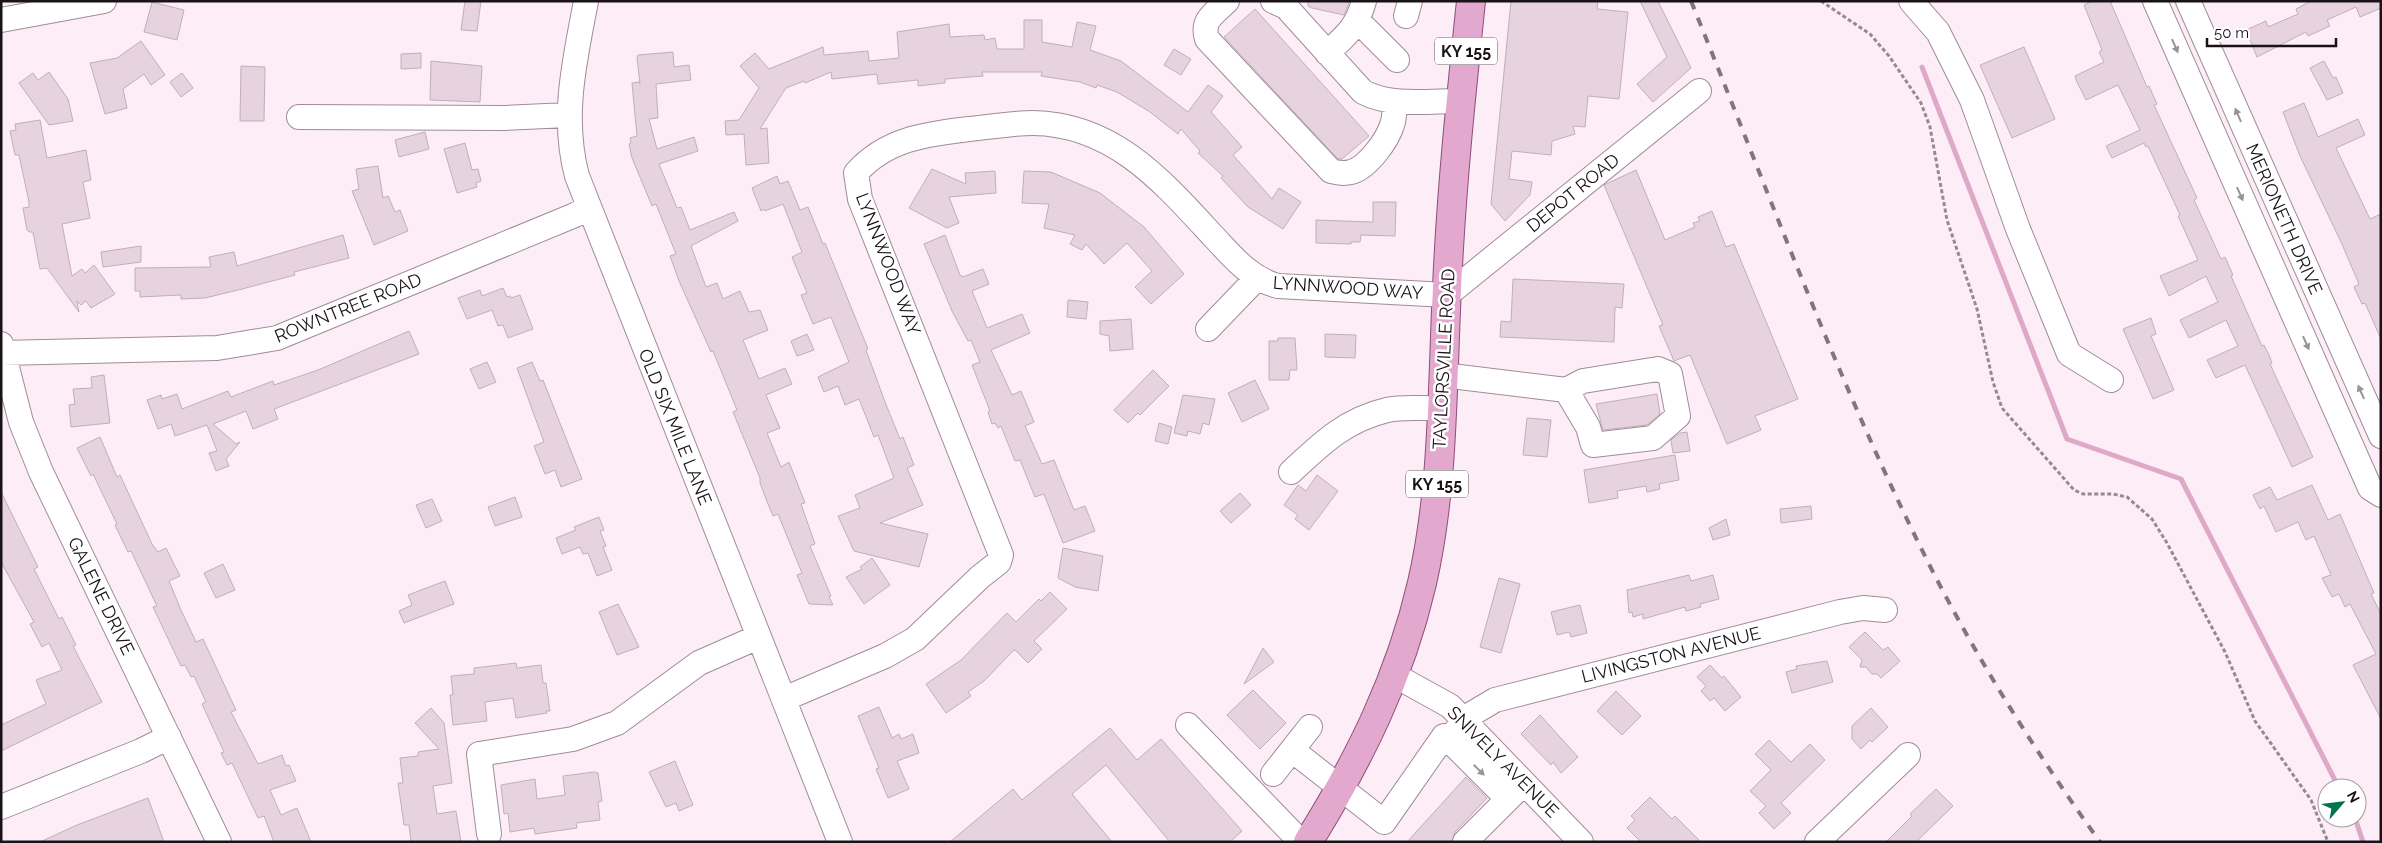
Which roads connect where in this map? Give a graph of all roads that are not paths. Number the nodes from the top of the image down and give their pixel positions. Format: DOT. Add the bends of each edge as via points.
graph roads {
  1 [pos="104,1"];
  2 [pos="586,1"];
  3 [pos="1227,1"];
  4 [pos="1273,1"];
  5 [pos="1471,1"];
  6 [pos="1911,1"];
  7 [pos="2188,1"];
  8 [pos="2165,4"];
  9 [pos="1361,11"];
  10 [pos="1,20"];
  11 [pos="1327,53"];
  12 [pos="1396,60"];
  13 [pos="1699,91"];
  14 [pos="1395,101"];
  15 [pos="1460,101"];
  16 [pos="568,115"];
  17 [pos="299,117"];
  18 [pos="588,207"];
  19 [pos="1257,278"];
  20 [pos="1446,295"];
  21 [pos="1208,329"];
  22 [pos="2,350"];
  23 [pos="1443,375"];
  24 [pos="2111,380"];
  25 [pos="1566,390"];
  26 [pos="1442,408"];
  27 [pos="2381,436"];
  28 [pos="1291,472"];
  29 [pos="2381,495"];
  30 [pos="1885,610"];
  31 [pos="758,637"];
  32 [pos="1394,674"];
  33 [pos="784,698"];
  34 [pos="1463,719"];
  35 [pos="1188,725"];
  36 [pos="1310,727"];
  37 [pos="169,737"];
  38 [pos="1450,741"];
  39 [pos="1292,750"];
  40 [pos="1908,756"];
  41 [pos="1273,774"];
  42 [pos="1340,790"];
  43 [pos="1516,791"];
  44 [pos="1,807"];
  45 [pos="1558,832"];
  46 [pos="489,834"];
  47 [pos="220,842"];
  48 [pos="840,842"];
  49 [pos="1301,842"];
  50 [pos="1308,842"];
  51 [pos="1465,842"];
  52 [pos="1581,842"];
  53 [pos="1817,842"];
  1 -- 10 [label="street"];
  2 -- 16 [label="street, OLD SIX MILE LANE"];
  3 -- 14 [label="street" via="1205,23 1207,39 1331,171 1342,174 1364,165 1387,137 1393,124"];
  4 -- 11 [label="street" via="1286,7"];
  5 -- 15 [label="main road, TAYLORSVILLE ROAD / KY 155"];
  6 -- 24 [label="street" via="1938,32 1972,100 2018,229 2069,354"];
  27 -- 7 [label="street, MERIONETH DRIVE, one-way"];
  8 -- 29 [label="street, one-way" via="2370,488"];
  9 -- 11 [label="street" via="1352,30"];
  9 -- 12 [label="street"];
  11 -- 14 [label="street" via="1363,92 1377,99"];
  13 -- 20 [label="street, DEPOT ROAD"];
  14 -- 15 [label="street"];
  15 -- 20 [label="main road, TAYLORSVILLE ROAD / KY 155"];
  16 -- 17 [label="street" via="505,118"];
  16 -- 18 [label="street, OLD SIX MILE LANE" via="572,159"];
  18 -- 22 [label="street, ROWNTREE ROAD" via="566,219 277,338 217,348"];
  18 -- 31 [label="street, OLD SIX MILE LANE"];
  19 -- 20 [label="street, LYNNWOOD WAY" via="1278,286"];
  19 -- 21 [label="street"];
  19 -- 33 [label="street, LYNNWOOD WAY" via="1239,264 1149,169 1106,141 1074,130 1032,123 922,135 895,144 865,163 856,173 860,200 1001,555 999,562 915,640"];
  20 -- 23 [label="main road, TAYLORSVILLE ROAD / KY 155"];
  22 -- 37 [label="street, GALENE DRIVE" via="19,415 41,472"];
  23 -- 25 [label="street"];
  23 -- 26 [label="main road, TAYLORSVILLE ROAD / KY 155"];
  25 -- 25 [label="street" via="1584,382 1658,368 1670,374 1678,416 1653,438 1593,445 1588,427"];
  26 -- 28 [label="street" via="1388,410 1363,419 1332,433"];
  26 -- 32 [label="main road, TAYLORSVILLE ROAD / KY 155" via="1433,523 1422,584"];
  30 -- 34 [label="street, LIVINGSTON AVENUE" via="1862,608 1840,612 1514,695 1495,700"];
  31 -- 33 [label="street, OLD SIX MILE LANE"];
  31 -- 46 [label="street" via="699,663 617,723 573,739 479,754"];
  32 -- 34 [label="street, SNIVELY AVENUE" via="1450,706"];
  32 -- 42 [label="main road, TAYLORSVILLE ROAD / KY 155" via="1375,724"];
  33 -- 48 [label="street, OLD SIX MILE LANE"];
  34 -- 38 [label="street"];
  34 -- 43 [label="street, SNIVELY AVENUE"];
  35 -- 49 [label="street"];
  36 -- 39 [label="street"];
  37 -- 44 [label="street"];
  37 -- 47 [label="street, GALENE DRIVE"];
  38 -- 42 [label="street" via="1444,736 1384,822"];
  38 -- 43 [label="street, one-way"];
  39 -- 41 [label="street"];
  39 -- 42 [label="street"];
  40 -- 53 [label="street"];
  42 -- 50 [label="main road, TAYLORSVILLE ROAD / KY 155"];
  43 -- 45 [label="street, SNIVELY AVENUE"];
  43 -- 51 [label="street"];
  45 -- 52 [label="street, SNIVELY AVENUE"];
}
